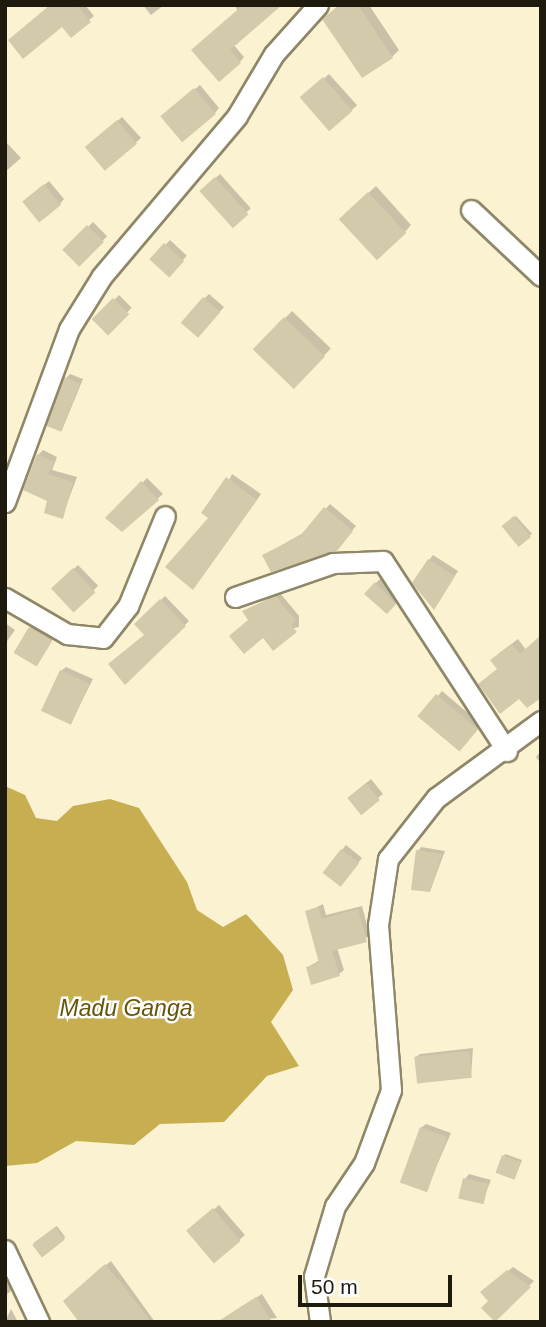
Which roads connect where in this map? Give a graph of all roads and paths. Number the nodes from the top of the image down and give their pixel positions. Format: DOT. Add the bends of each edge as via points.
graph roads {
  1 [pos="318,5"];
  2 [pos="471,210"];
  3 [pos="541,276"];
  4 [pos="5,502"];
  5 [pos="165,516"];
  6 [pos="236,597"];
  7 [pos="5,598"];
  8 [pos="541,721"];
  9 [pos="507,751"];
  10 [pos="5,1250"];
  11 [pos="39,1322"];
  12 [pos="320,1322"];
  1 -- 4 [label="street" via="274,54 237,116 95,287 69,329"];
  2 -- 3 [label="street"];
  5 -- 7 [label="street" via="128,606 103,638 67,634"];
  6 -- 9 [label="street" via="333,564 366,557 383,561"];
  8 -- 9 [label="street"];
  9 -- 12 [label="street" via="436,798 388,859 378,925 391,1090 364,1163 332,1218 314,1276"];
  10 -- 11 [label="street"];
}
